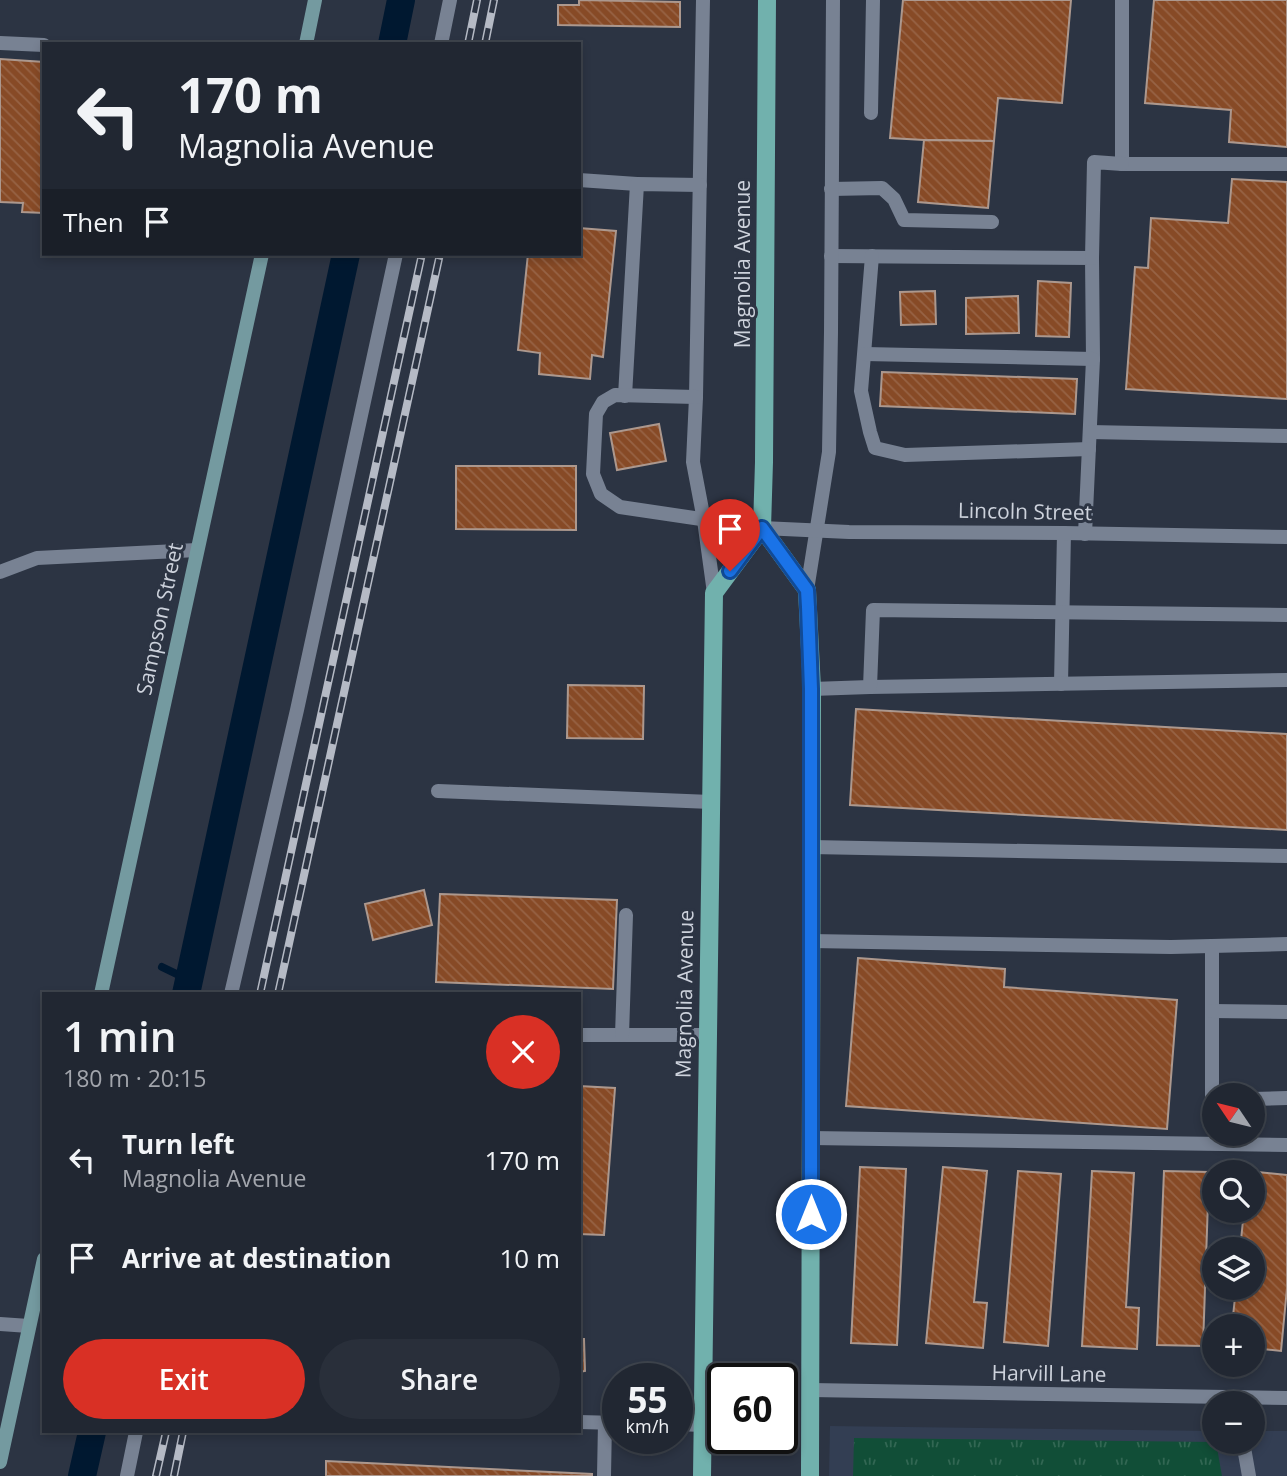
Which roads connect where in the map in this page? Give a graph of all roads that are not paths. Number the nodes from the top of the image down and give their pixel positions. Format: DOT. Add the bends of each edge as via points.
graph roads {
  1 [pos="315,0"];
  2 [pos="450,0"];
  3 [pos="703,0"];
  4 [pos="767,0"];
  5 [pos="833,0"];
  6 [pos="873,0"];
  7 [pos="1122,0"];
  8 [pos="306,42"];
  9 [pos="440,42"];
  10 [pos="0,43"];
  11 [pos="42,45"];
  12 [pos="871,113"];
  13 [pos="1122,164"];
  14 [pos="1287,164"];
  15 [pos="581,180"];
  16 [pos="637,184"];
  17 [pos="700,185"];
  18 [pos="831,189"];
  19 [pos="992,222"];
  20 [pos="262,256"];
  21 [pos="396,256"];
  22 [pos="831,256"];
  23 [pos="873,257"];
  24 [pos="1092,258"];
  25 [pos="865,354"];
  26 [pos="1093,359"];
  27 [pos="625,396"];
  28 [pos="696,397"];
  29 [pos="1090,432"];
  30 [pos="1287,436"];
  31 [pos="1089,449"];
  32 [pos="704,520"];
  33 [pos="762,528"];
  34 [pos="816,530"];
  35 [pos="1064,533"];
  36 [pos="1085,534"];
  37 [pos="1287,537"];
  38 [pos="197,550"];
  39 [pos="0,572"];
  40 [pos="807,590"];
  41 [pos="713,593"];
  42 [pos="1062,612"];
  43 [pos="1287,615"];
  44 [pos="1287,680"];
  45 [pos="1061,684"];
  46 [pos="870,687"];
  47 [pos="811,689"];
  48 [pos="438,792"];
  49 [pos="711,802"];
  50 [pos="811,847"];
  51 [pos="1287,856"];
  52 [pos="626,915"];
  53 [pos="811,941"];
  54 [pos="1287,944"];
  55 [pos="1212,946"];
  56 [pos="101,992"];
  57 [pos="231,992"];
  58 [pos="1212,1012"];
  59 [pos="1287,1012"];
  60 [pos="581,1035"];
  61 [pos="622,1035"];
  62 [pos="708,1035"];
  63 [pos="1212,1083"];
  64 [pos="1265,1098"];
  65 [pos="1287,1098"];
  66 [pos="811,1138"];
  67 [pos="1287,1145"];
  68 [pos="42,1268"];
  69 [pos="0,1324"];
  70 [pos="29,1326"];
  71 [pos="811,1390"];
  72 [pos="1287,1398"];
  73 [pos="1265,1399"];
  74 [pos="1202,1400"];
  75 [pos="581,1422"];
  76 [pos="602,1422"];
  77 [pos="693,1425"];
  78 [pos="702,1425"];
  79 [pos="136,1433"];
  80 [pos="607,1454"];
  81 [pos="1245,1454"];
  82 [pos="0,1462"];
  83 [pos="127,1476"];
  84 [pos="604,1476"];
  85 [pos="702,1476"];
  86 [pos="810,1476"];
  87 [pos="1249,1476"];
  1 -- 8 [label="street"];
  2 -- 9 [label="street"];
  3 -- 17 [label="street"];
  4 -- 33 [label="main road, Magnolia Avenue"];
  5 -- 18 [label="street"];
  6 -- 12 [label="street"];
  7 -- 13 [label="street"];
  10 -- 11 [label="street"];
  13 -- 14 [label="street"];
  13 -- 24 [label="street" via="1094,162"];
  15 -- 16 [label="street"];
  16 -- 17 [label="street"];
  16 -- 27 [label="street"];
  17 -- 28 [label="street"];
  18 -- 19 [label="street" via="882,188 904,219"];
  18 -- 22 [label="street"];
  20 -- 38 [label="street, Sampson Street"];
  21 -- 57 [label="street"];
  22 -- 23 [label="street"];
  22 -- 34 [label="street" via="829,452"];
  23 -- 24 [label="street"];
  23 -- 25 [label="street"];
  24 -- 26 [label="street"];
  25 -- 26 [label="street"];
  25 -- 31 [label="street" via="861,391 875,448 905,456"];
  26 -- 29 [label="street"];
  27 -- 28 [label="street"];
  27 -- 32 [label="street, Lincoln Street" via="615,395 603,402 596,414 593,474 601,494 620,507"];
  28 -- 32 [label="street" via="694,462"];
  29 -- 30 [label="street"];
  29 -- 31 [label="street"];
  31 -- 36 [label="street"];
  32 -- 33 [label="street, Lincoln Street"];
  32 -- 41 [label="street"];
  33 -- 34 [label="street, Lincoln Street"];
  33 -- 40 [label="main road"];
  33 -- 41 [label="main road"];
  34 -- 35 [label="street, Lincoln Street"];
  34 -- 40 [label="street"];
  35 -- 36 [label="street, Lincoln Street"];
  35 -- 42 [label="street"];
  36 -- 37 [label="street, Lincoln Street"];
  38 -- 39 [label="street" via="37,558"];
  38 -- 56 [label="street, Sampson Street"];
  40 -- 47 [label="main road"];
  41 -- 49 [label="main road, Magnolia Avenue"];
  42 -- 43 [label="street"];
  42 -- 45 [label="street"];
  42 -- 46 [label="street" via="873,610"];
  44 -- 45 [label="street"];
  45 -- 46 [label="street"];
  46 -- 47 [label="street"];
  47 -- 50 [label="main road"];
  48 -- 49 [label="street"];
  49 -- 62 [label="main road, Magnolia Avenue"];
  50 -- 51 [label="street"];
  50 -- 53 [label="main road"];
  52 -- 61 [label="street"];
  53 -- 55 [label="street"];
  53 -- 66 [label="main road"];
  54 -- 55 [label="street"];
  55 -- 58 [label="street"];
  58 -- 59 [label="street"];
  58 -- 63 [label="street"];
  60 -- 61 [label="street"];
  61 -- 62 [label="street"];
  62 -- 78 [label="main road, Magnolia Avenue"];
  64 -- 65 [label="street"];
  66 -- 67 [label="street"];
  66 -- 71 [label="main road"];
  68 -- 70 [label="street"];
  69 -- 70 [label="street"];
  70 -- 82 [label="street"];
  71 -- 74 [label="street, Harvill Lane"];
  71 -- 86 [label="main road"];
  72 -- 73 [label="street, Harvill Lane"];
  75 -- 76 [label="street"];
  77 -- 78 [label="street"];
  78 -- 85 [label="main road, Magnolia Avenue"];
  79 -- 83 [label="street"];
  80 -- 84 [label="street"];
  81 -- 87 [label="street"];
}
